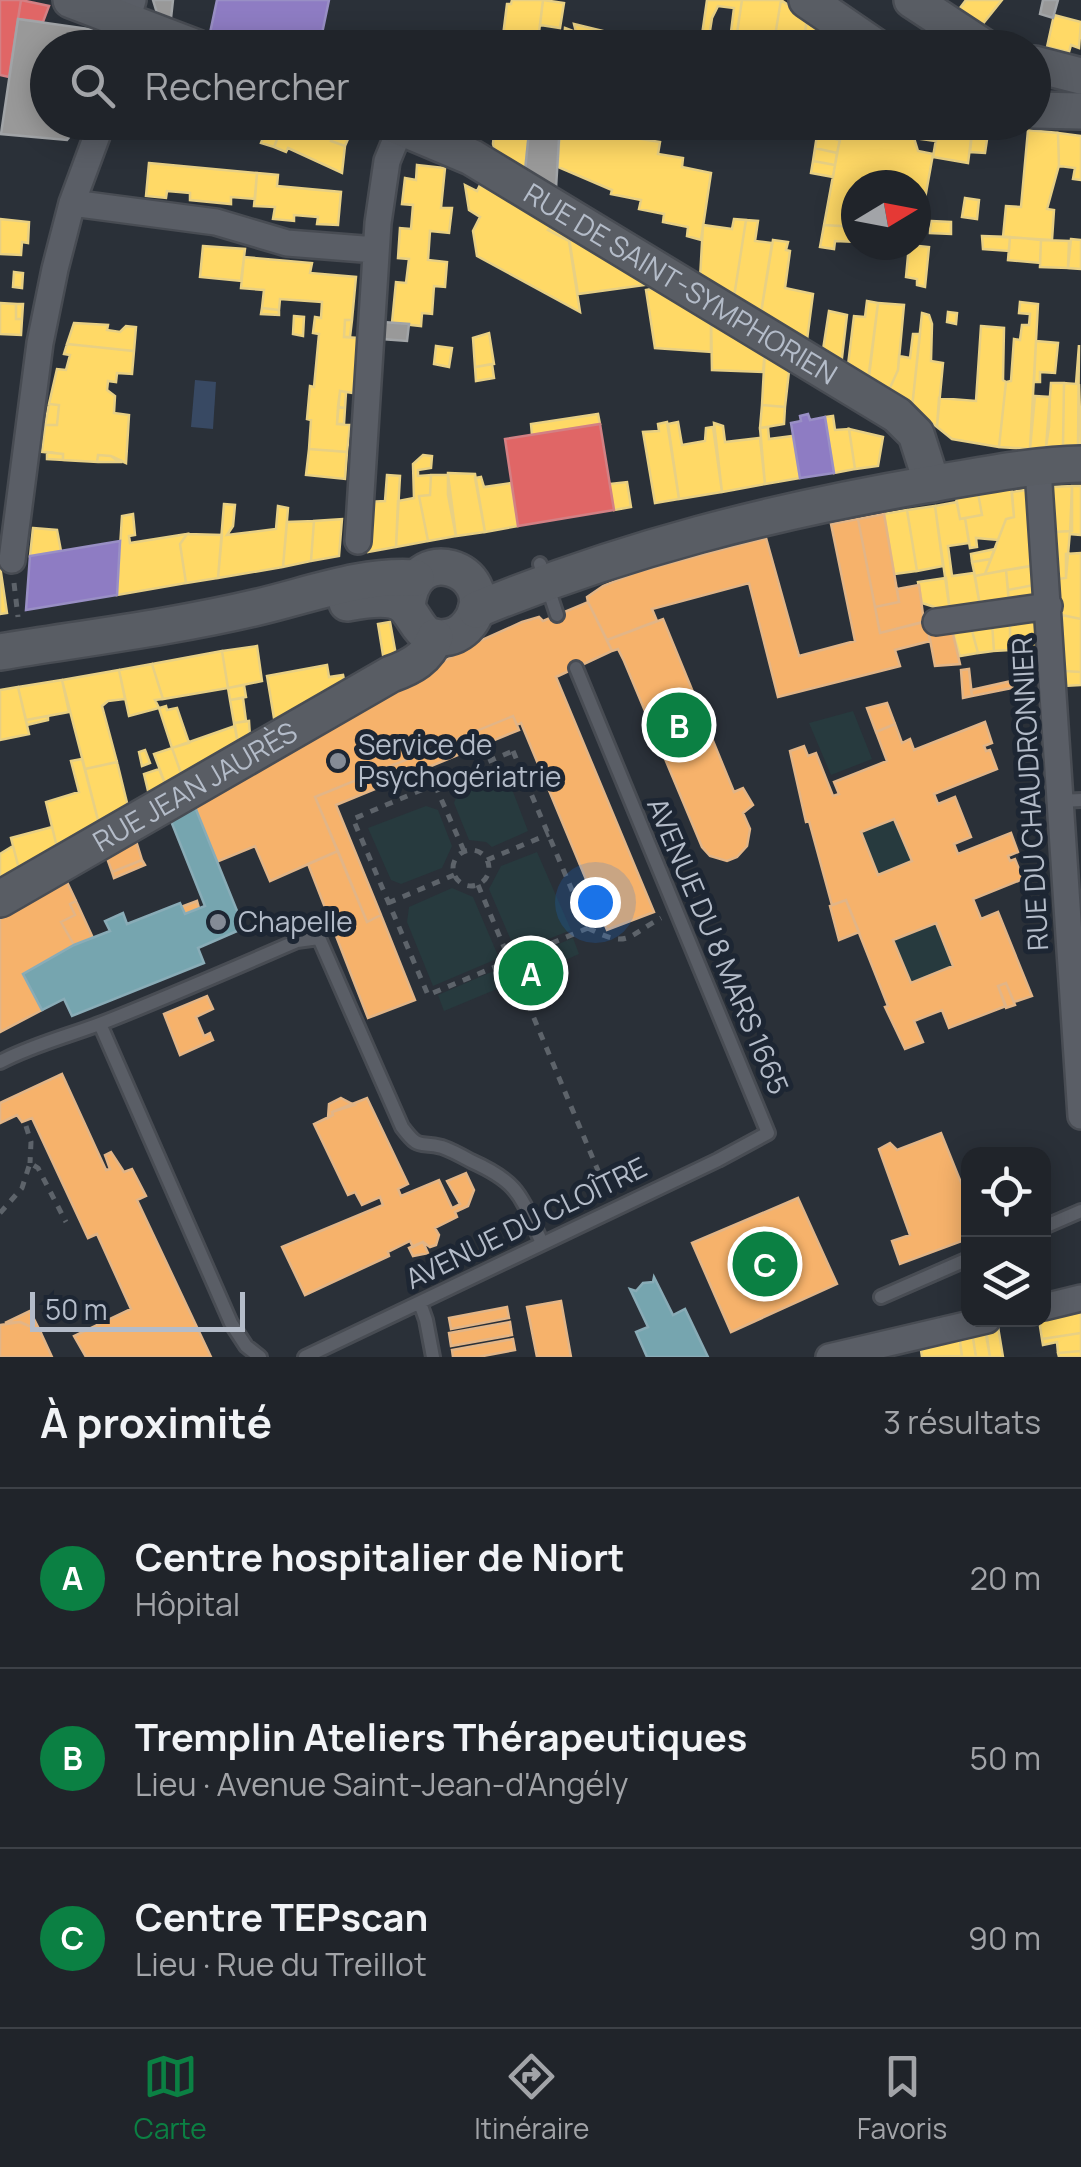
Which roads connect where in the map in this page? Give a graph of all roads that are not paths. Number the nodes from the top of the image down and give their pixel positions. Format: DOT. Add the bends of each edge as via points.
graph roads {
  1 [pos="71,0"];
  2 [pos="806,0"];
  3 [pos="912,0"];
  4 [pos="126,22"];
  5 [pos="850,30"];
  6 [pos="958,30"];
  7 [pos="1051,68"];
  8 [pos="1081,76"];
  9 [pos="1051,110"];
  10 [pos="1081,111"];
  11 [pos="95,140"];
  12 [pos="391,140"];
  13 [pos="431,140"];
  14 [pos="72,203"];
  15 [pos="376,250"];
  16 [pos="1081,464"];
  17 [pos="1038,468"];
  18 [pos="932,484"];
  19 [pos="358,541"];
  20 [pos="12,560"];
  21 [pos="474,597"];
  22 [pos="1049,606"];
  23 [pos="419,612"];
  24 [pos="936,622"];
  25 [pos="10,650"];
  26 [pos="576,668"];
  27 [pos="1070,800"];
  28 [pos="0,899"];
  29 [pos="100,1024"];
  30 [pos="0,1062"];
  31 [pos="1081,1116"];
  32 [pos="768,1133"];
  33 [pos="1081,1211"];
  34 [pos="1051,1224"];
  35 [pos="542,1242"];
  36 [pos="961,1263"];
  37 [pos="881,1296"];
  38 [pos="1081,1298"];
  39 [pos="420,1303"];
  40 [pos="1051,1304"];
  41 [pos="961,1326"];
  42 [pos="260,1357"];
  43 [pos="305,1357"];
  44 [pos="433,1357"];
  45 [pos="829,1357"];
  1 -- 4 [label="main road"];
  2 -- 5 [label="main road"];
  3 -- 6 [label="main road"];
  7 -- 8 [label="main road"];
  9 -- 10 [label="main road"];
  11 -- 14 [label="street"];
  12 -- 15 [label="street"];
  13 -- 18 [label="main road, RUE DE SAINT-SYMPHORIEN" via="471,157 896,415 916,434"];
  14 -- 15 [label="street" via="216,222 287,243"];
  14 -- 20 [label="street" via="40,343"];
  15 -- 19 [label="street"];
  16 -- 17 [label="main road"];
  17 -- 18 [label="main road"];
  17 -- 22 [label="street, RUE DU CHAUDRONNIER"];
  18 -- 21 [label="main road" via="645,530 548,587"];
  21 -- 23 [label="main road" via="471,622 461,632"];
  21 -- 23 [label="main road" via="464,574 440,566"];
  22 -- 24 [label="street"];
  22 -- 27 [label="street, RUE DU CHAUDRONNIER"];
  23 -- 25 [label="main road" via="400,576"];
  23 -- 28 [label="main road, RUE JEAN JAURÈS" via="424,656 408,668"];
  26 -- 32 [label="lane, AVENUE DU 8 MARS 1665"];
  27 -- 31 [label="street, RUE DU CHAUDRONNIER"];
  29 -- 30 [label="lane"];
  29 -- 35 [label="lane" via="297,941 319,938 411,1139 504,1176"];
  29 -- 42 [label="lane" via="231,1324"];
  32 -- 35 [label="lane, AVENUE DU CLOÎTRE"];
  33 -- 34 [label="lane"];
  35 -- 39 [label="lane, AVENUE DU CLOÎTRE"];
  36 -- 37 [label="lane"];
  38 -- 40 [label="street"];
  39 -- 43 [label="lane, AVENUE DU CLOÎTRE"];
  39 -- 44 [label="lane"];
  41 -- 45 [label="street"];
}
